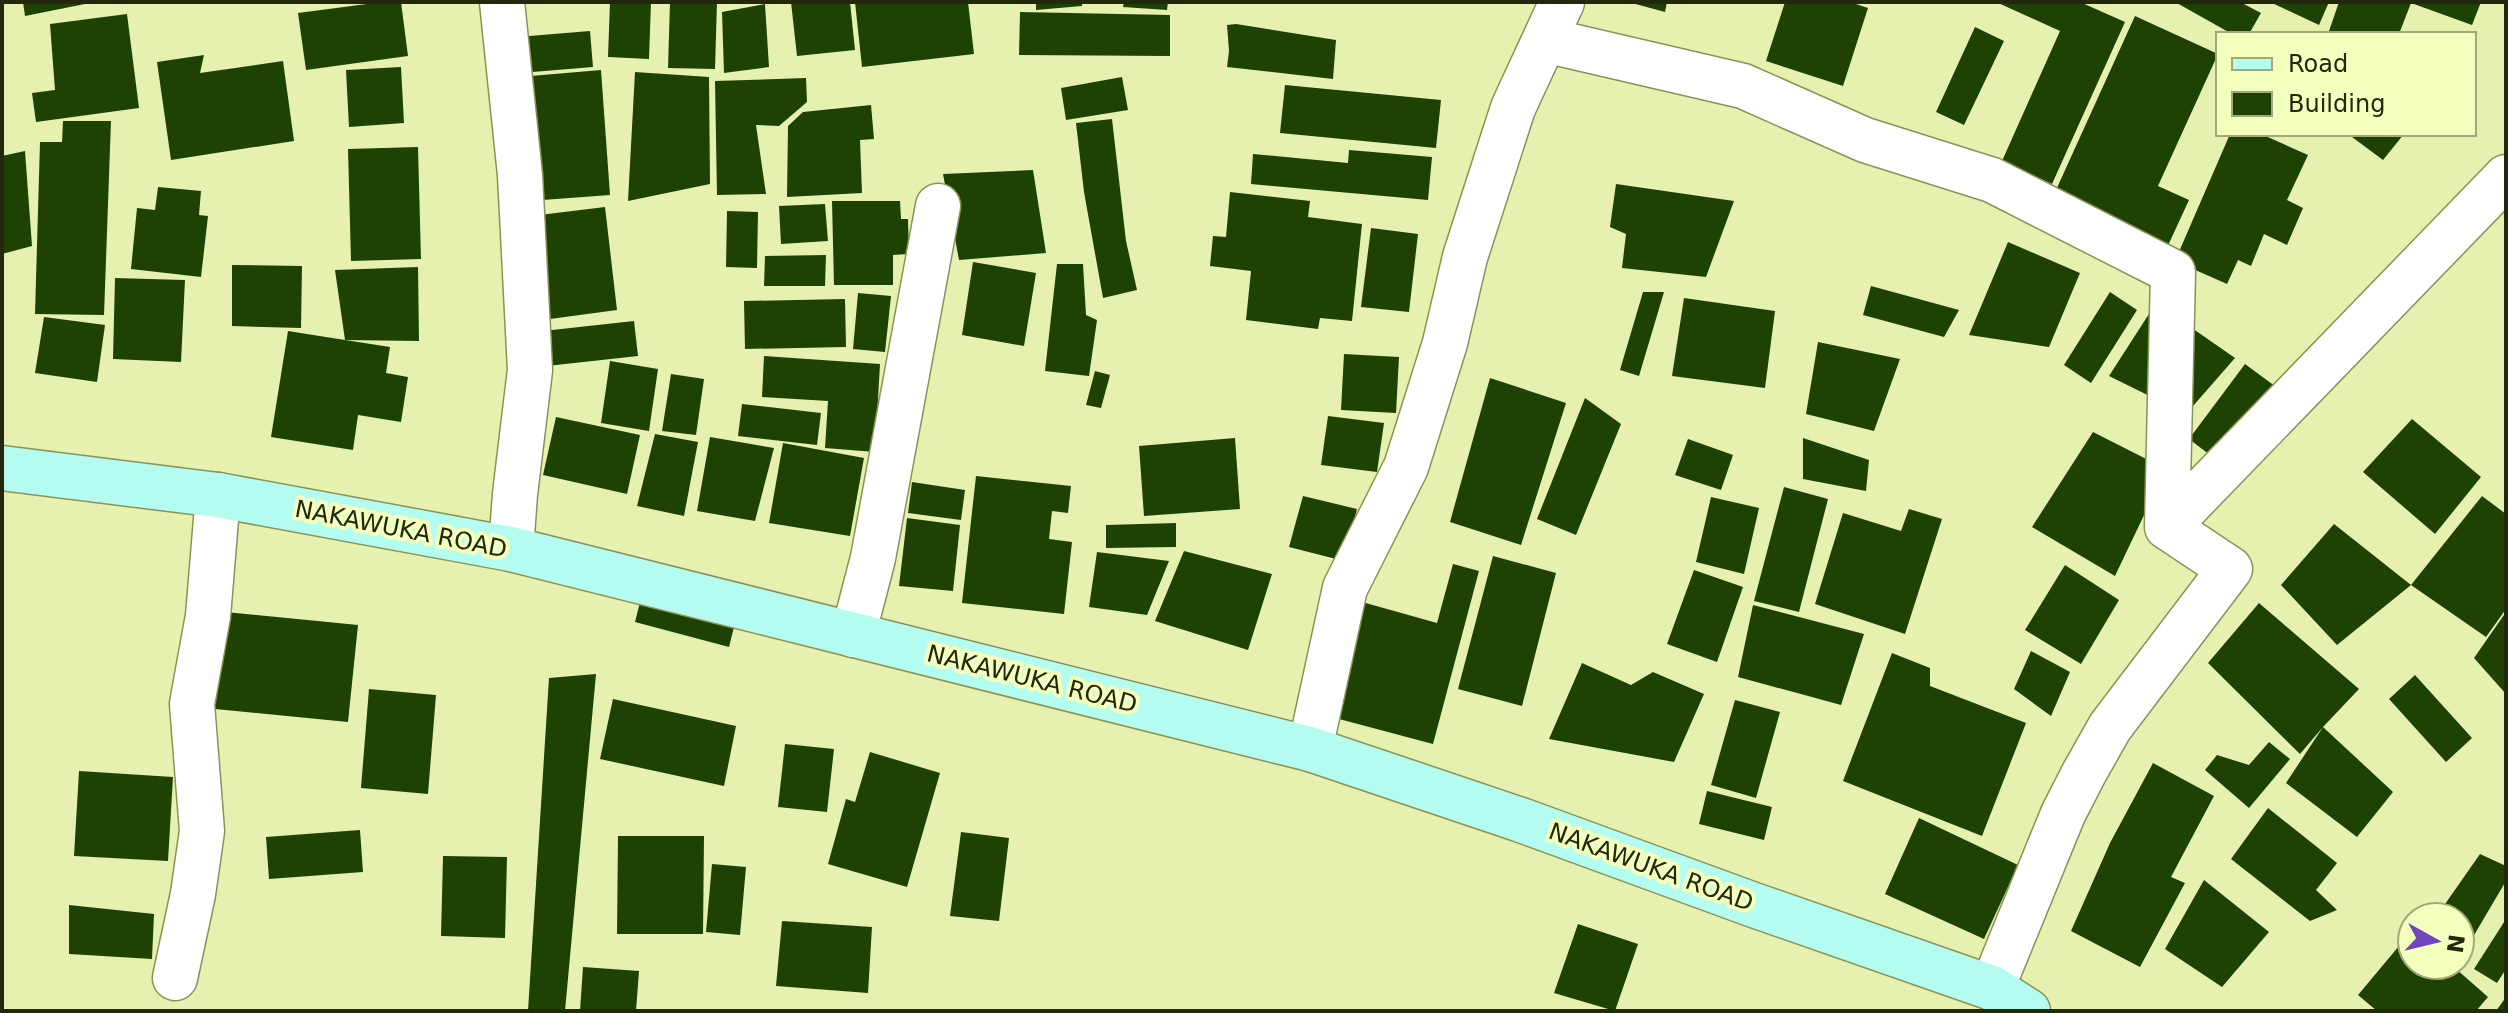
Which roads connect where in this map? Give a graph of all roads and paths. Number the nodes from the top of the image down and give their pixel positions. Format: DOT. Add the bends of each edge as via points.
graph roads {
  1 [pos="502,2"];
  2 [pos="1553,21"];
  3 [pos="2506,177"];
  4 [pos="938,206"];
  5 [pos="2,468"];
  6 [pos="218,495"];
  7 [pos="2167,527"];
  8 [pos="511,549"];
  9 [pos="853,635"];
  10 [pos="1310,749"];
  11 [pos="175,978"];
  12 [pos="1992,988"];
  13 [pos="2028,1011"];
  1 -- 8 [label="street" via="520,175 530,370"];
  2 -- 7 [label="street" via="1743,86 1865,140 1992,180 2173,272"];
  2 -- 10 [label="street" via="1513,108 1406,467 1345,588"];
  3 -- 7 [label="street"];
  4 -- 9 [label="street" via="873,558"];
  5 -- 6 [label="main road, NAKAWUKA ROAD"];
  6 -- 8 [label="main road, NAKAWUKA ROAD"];
  6 -- 11 [label="street" via="208,616 192,704 202,831"];
  7 -- 12 [label="street" via="2230,569 2090,761"];
  8 -- 9 [label="main road, NAKAWUKA ROAD"];
  9 -- 10 [label="main road, NAKAWUKA ROAD"];
  10 -- 12 [label="main road, NAKAWUKA ROAD"];
  12 -- 13 [label="main road, NAKAWUKA ROAD"];
}
